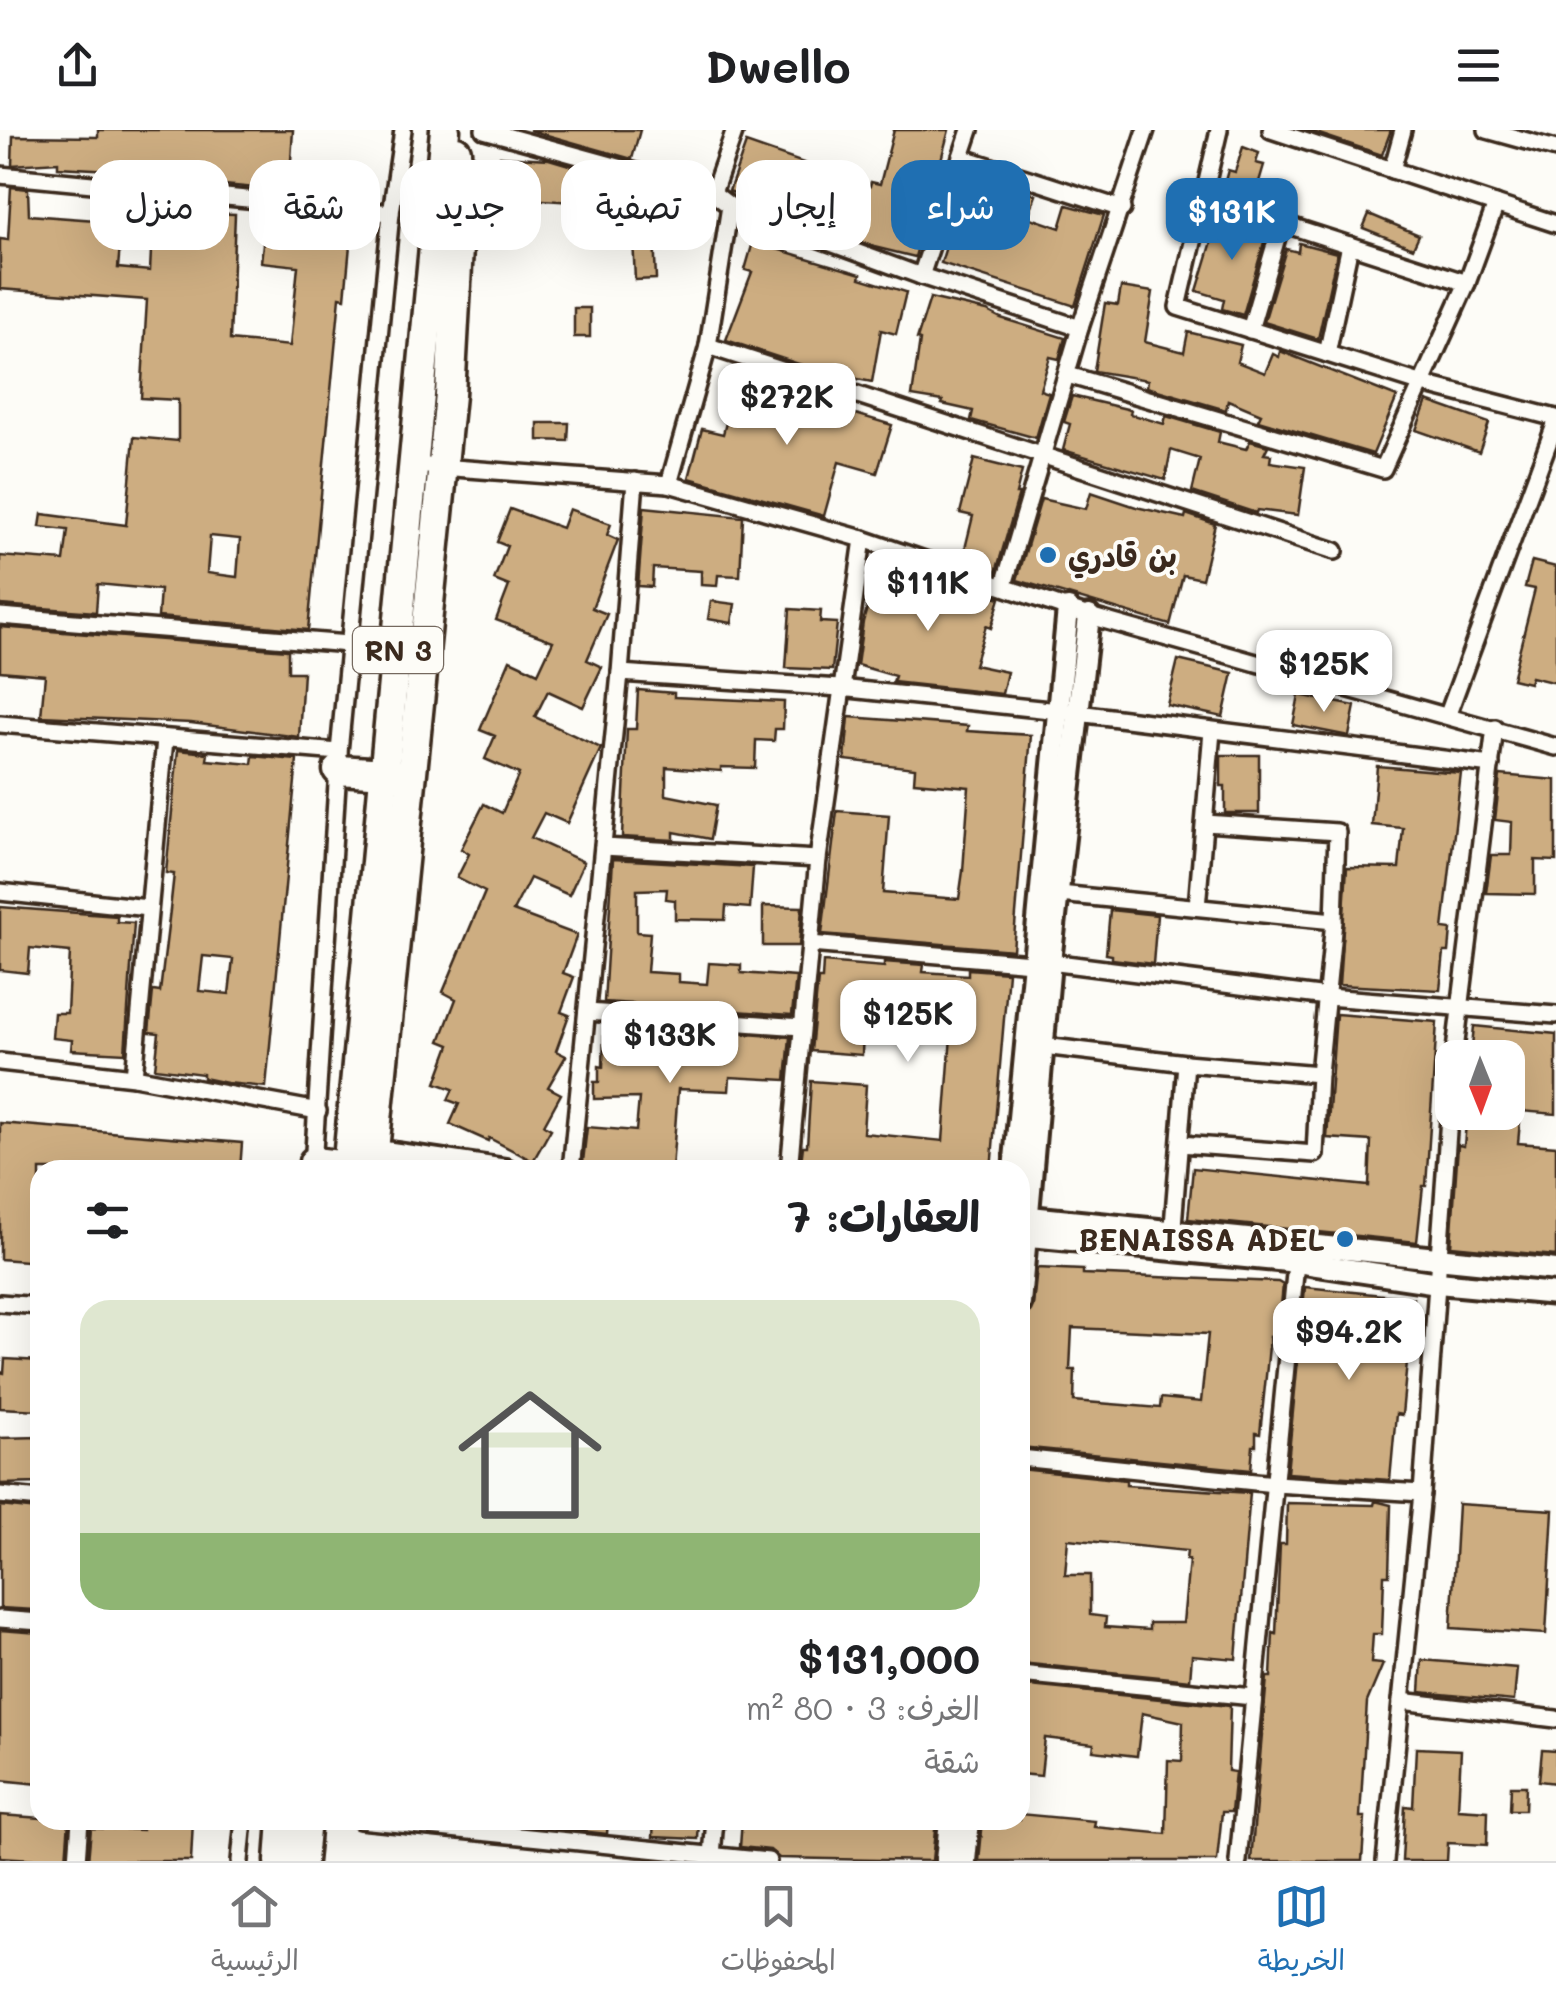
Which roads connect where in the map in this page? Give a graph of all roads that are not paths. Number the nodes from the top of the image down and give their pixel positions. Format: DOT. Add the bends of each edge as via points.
graph roads {
  1 [pos="402,130"];
  2 [pos="445,130"];
  3 [pos="454,130"];
  4 [pos="735,130"];
  5 [pos="970,130"];
  6 [pos="1146,130"];
  7 [pos="1220,130"];
  8 [pos="1271,130"];
  9 [pos="1403,130"];
  10 [pos="1488,130"];
  11 [pos="491,131"];
  12 [pos="1556,149"];
  13 [pos="962,157"];
  14 [pos="594,160"];
  15 [pos="1392,170"];
  16 [pos="0,174"];
  17 [pos="716,182"];
  18 [pos="716,196"];
  19 [pos="1204,198"];
  20 [pos="1496,204"];
  21 [pos="730,206"];
  22 [pos="1122,208"];
  23 [pos="391,213"];
  24 [pos="1281,224"];
  25 [pos="1556,224"];
  26 [pos="1350,245"];
  27 [pos="921,276"];
  28 [pos="1467,283"];
  29 [pos="1080,328"];
  30 [pos="1250,330"];
  31 [pos="708,346"];
  32 [pos="1327,354"];
  33 [pos="1068,374"];
  34 [pos="1422,384"];
  35 [pos="1556,420"];
  36 [pos="1044,454"];
  37 [pos="414,465"];
  38 [pos="442,466"];
  39 [pos="634,481"];
  40 [pos="669,484"];
  41 [pos="863,539"];
  42 [pos="1335,552"];
  43 [pos="1004,585"];
  44 [pos="1068,609"];
  45 [pos="0,616"];
  46 [pos="1088,616"];
  47 [pos="350,644"];
  48 [pos="398,648"];
  49 [pos="620,673"];
  50 [pos="840,688"];
  51 [pos="1068,712"];
  52 [pos="1448,714"];
  53 [pos="0,724"];
  54 [pos="1495,728"];
  55 [pos="1212,730"];
  56 [pos="165,740"];
  57 [pos="1556,746"];
  58 [pos="339,761"];
  59 [pos="1491,764"];
  60 [pos="386,773"];
  61 [pos="1205,823"];
  62 [pos="603,847"];
  63 [pos="818,859"];
  64 [pos="0,892"];
  65 [pos="1049,892"];
  66 [pos="1198,907"];
  67 [pos="148,908"];
  68 [pos="1334,921"];
  69 [pos="810,944"];
  70 [pos="1041,962"];
  71 [pos="1327,997"];
  72 [pos="1458,1007"];
  73 [pos="587,1012"];
  74 [pos="1556,1016"];
  75 [pos="802,1027"];
  76 [pos="1455,1040"];
  77 [pos="1043,1046"];
  78 [pos="0,1062"];
  79 [pos="1186,1063"];
  80 [pos="1319,1074"];
  81 [pos="134,1077"];
  82 [pos="318,1111"];
  83 [pos="1448,1130"];
  84 [pos="1180,1144"];
  85 [pos="314,1160"];
  86 [pos="358,1160"];
  87 [pos="358,1160"];
  88 [pos="572,1160"];
  89 [pos="790,1160"];
  90 [pos="1015,1160"];
  91 [pos="1030,1163"];
  92 [pos="1030,1227"];
  93 [pos="1172,1242"];
  94 [pos="1297,1253"];
  95 [pos="1438,1257"];
  96 [pos="1556,1270"];
  97 [pos="1438,1283"];
  98 [pos="1556,1294"];
  99 [pos="0,1303"];
  100 [pos="30,1305"];
  101 [pos="1030,1459"];
  102 [pos="1275,1484"];
  103 [pos="1422,1493"];
  104 [pos="0,1495"];
  105 [pos="30,1497"];
  106 [pos="0,1619"];
  107 [pos="30,1621"];
  108 [pos="1030,1675"];
  109 [pos="1253,1697"];
  110 [pos="1401,1701"];
  111 [pos="1556,1718"];
  112 [pos="79,1830"];
  113 [pos="243,1830"];
  114 [pos="282,1830"];
  115 [pos="305,1830"];
  116 [pos="512,1830"];
  117 [pos="714,1830"];
  118 [pos="949,1830"];
  119 [pos="968,1830"];
  120 [pos="712,1856"];
  121 [pos="76,1861"];
  122 [pos="240,1861"];
  123 [pos="280,1861"];
  124 [pos="302,1861"];
  125 [pos="768,1861"];
  126 [pos="946,1861"];
  127 [pos="965,1861"];
  128 [pos="1238,1861"];
  129 [pos="1384,1861"];
  1 -- 23 [label="street"];
  2 -- 37 [label="highway, RN 3"];
  3 -- 38 [label="highway, RN 3" via="460,211"];
  4 -- 17 [label="street"];
  5 -- 13 [label="street"];
  6 -- 22 [label="street"];
  7 -- 19 [label="street"];
  8 -- 15 [label="street"];
  9 -- 15 [label="street"];
  10 -- 12 [label="street"];
  11 -- 14 [label="street"];
  13 -- 22 [label="street"];
  13 -- 27 [label="street"];
  15 -- 20 [label="street"];
  16 -- 23 [label="street"];
  18 -- 21 [label="street"];
  19 -- 24 [label="street"];
  19 -- 30 [label="street" via="1178,308"];
  20 -- 25 [label="street"];
  20 -- 28 [label="street"];
  21 -- 27 [label="street"];
  21 -- 31 [label="street"];
  22 -- 29 [label="street"];
  23 -- 47 [label="street"];
  24 -- 26 [label="street"];
  24 -- 30 [label="street"];
  26 -- 28 [label="street"];
  26 -- 32 [label="street"];
  27 -- 29 [label="street"];
  28 -- 34 [label="street"];
  29 -- 33 [label="street"];
  30 -- 32 [label="street"];
  31 -- 36 [label="street"];
  31 -- 40 [label="street"];
  32 -- 34 [label="street"];
  33 -- 34 [label="street" via="1383,470"];
  33 -- 36 [label="street"];
  34 -- 35 [label="street"];
  35 -- 52 [label="street"];
  36 -- 42 [label="street"];
  36 -- 43 [label="street"];
  37 -- 38 [label="street"];
  37 -- 48 [label="highway, RN 3"];
  38 -- 39 [label="street"];
  38 -- 86 [label="highway, RN 3"];
  39 -- 40 [label="street"];
  39 -- 49 [label="street"];
  40 -- 41 [label="street"];
  41 -- 43 [label="street"];
  41 -- 50 [label="street"];
  43 -- 44 [label="street"];
  44 -- 46 [label="street"];
  44 -- 51 [label="street"];
  45 -- 47 [label="street"];
  46 -- 51 [label="street"];
  46 -- 52 [label="street"];
  47 -- 48 [label="street"];
  47 -- 58 [label="street"];
  48 -- 60 [label="highway, RN 3"];
  49 -- 50 [label="street"];
  49 -- 62 [label="street"];
  50 -- 51 [label="street"];
  50 -- 63 [label="street"];
  51 -- 55 [label="street"];
  51 -- 65 [label="street"];
  52 -- 54 [label="street"];
  53 -- 56 [label="street"];
  54 -- 57 [label="street"];
  54 -- 59 [label="street"];
  55 -- 59 [label="street"];
  55 -- 61 [label="street"];
  56 -- 58 [label="street"];
  56 -- 67 [label="street"];
  58 -- 60 [label="highway"];
  58 -- 82 [label="street"];
  59 -- 72 [label="street"];
  60 -- 87 [label="highway, RN 3"];
  61 -- 66 [label="street"];
  61 -- 68 [label="street" via="1337,832"];
  62 -- 63 [label="street"];
  62 -- 73 [label="street"];
  63 -- 69 [label="street"];
  64 -- 67 [label="street"];
  65 -- 66 [label="street"];
  65 -- 70 [label="street"];
  66 -- 68 [label="street"];
  67 -- 81 [label="street"];
  68 -- 71 [label="street"];
  69 -- 70 [label="street"];
  69 -- 75 [label="street"];
  70 -- 71 [label="street"];
  70 -- 77 [label="street"];
  70 -- 90 [label="street"];
  71 -- 72 [label="street"];
  71 -- 80 [label="street"];
  72 -- 74 [label="street"];
  72 -- 76 [label="street"];
  73 -- 75 [label="street"];
  73 -- 88 [label="street"];
  75 -- 89 [label="street"];
  77 -- 79 [label="street"];
  77 -- 91 [label="street"];
  78 -- 81 [label="street"];
  79 -- 80 [label="street"];
  79 -- 84 [label="street"];
  80 -- 84 [label="street" via="1314,1154"];
  81 -- 82 [label="street"];
  82 -- 85 [label="street"];
  83 -- 95 [label="street"];
  84 -- 93 [label="street"];
  92 -- 93 [label="street"];
  93 -- 94 [label="street"];
  94 -- 95 [label="street"];
  94 -- 97 [label="street"];
  94 -- 102 [label="street"];
  95 -- 96 [label="street"];
  95 -- 97 [label="street"];
  97 -- 98 [label="street"];
  97 -- 103 [label="street"];
  99 -- 100 [label="street"];
  101 -- 102 [label="street"];
  102 -- 103 [label="street"];
  102 -- 109 [label="street"];
  103 -- 110 [label="street"];
  104 -- 105 [label="street"];
  106 -- 107 [label="street"];
  108 -- 109 [label="street"];
  109 -- 128 [label="street"];
  110 -- 111 [label="street"];
  110 -- 129 [label="street"];
  112 -- 121 [label="street"];
  113 -- 122 [label="street"];
  114 -- 123 [label="highway"];
  115 -- 124 [label="highway"];
  116 -- 120 [label="street"];
  117 -- 120 [label="street"];
  118 -- 126 [label="street"];
  119 -- 127 [label="street"];
  120 -- 125 [label="street"];
}
